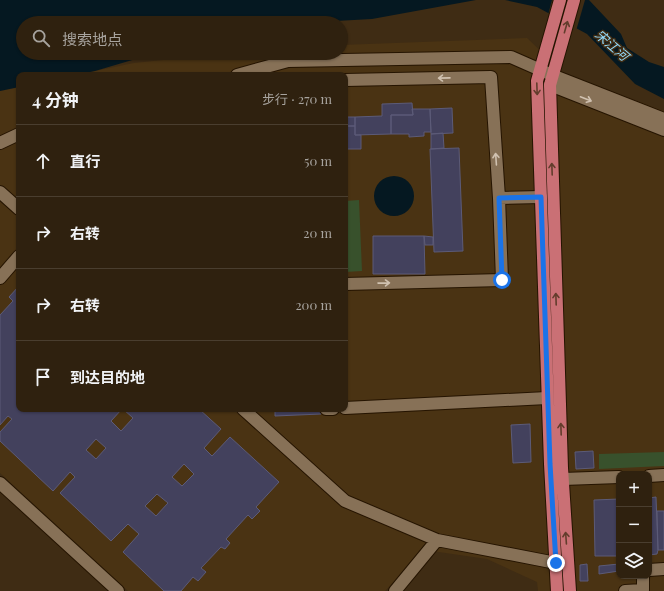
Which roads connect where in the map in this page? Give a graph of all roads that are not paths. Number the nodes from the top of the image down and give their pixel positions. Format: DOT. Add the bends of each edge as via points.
graph roads {
  1 [pos="560,0"];
  2 [pos="574,0"];
  3 [pos="344,60"];
  4 [pos="348,60"];
  5 [pos="541,69"];
  6 [pos="248,72"];
  7 [pos="348,80"];
  8 [pos="551,80"];
  9 [pos="664,119"];
  10 [pos="664,130"];
  11 [pos="16,135"];
  12 [pos="0,143"];
  13 [pos="0,192"];
  14 [pos="541,197"];
  15 [pos="499,198"];
  16 [pos="16,206"];
  17 [pos="16,259"];
  18 [pos="0,278"];
  19 [pos="348,284"];
  20 [pos="547,398"];
  21 [pos="348,408"];
  22 [pos="245,412"];
  23 [pos="664,475"];
  24 [pos="652,476"];
  25 [pos="616,477"];
  26 [pos="562,479"];
  27 [pos="0,483"];
  28 [pos="437,540"];
  29 [pos="556,563"];
  30 [pos="664,569"];
  31 [pos="652,570"];
  32 [pos="643,579"];
  33 [pos="118,591"];
  34 [pos="395,591"];
  35 [pos="557,591"];
  36 [pos="570,591"];
  37 [pos="625,591"];
  1 -- 5 [label="main road"];
  8 -- 2 [label="main road, one-way"];
  3 -- 6 [label="street" via="288,61"];
  4 -- 5 [label="street" via="511,57"];
  5 -- 8 [label="street"];
  5 -- 14 [label="main road, one-way" via="537,81"];
  15 -- 7 [label="street, one-way" via="491,76"];
  8 -- 9 [label="street"];
  8 -- 10 [label="street, one-way"];
  26 -- 8 [label="main road, one-way"];
  11 -- 12 [label="street"];
  13 -- 16 [label="street"];
  14 -- 15 [label="street"];
  14 -- 20 [label="main road"];
  19 -- 15 [label="street, one-way" via="502,280"];
  17 -- 18 [label="street"];
  20 -- 21 [label="street"];
  20 -- 29 [label="main road"];
  22 -- 28 [label="street" via="345,501"];
  23 -- 24 [label="street"];
  25 -- 26 [label="street"];
  36 -- 26 [label="main road, one-way"];
  27 -- 33 [label="street"];
  28 -- 29 [label="street"];
  28 -- 34 [label="street"];
  29 -- 35 [label="main road"];
  30 -- 31 [label="street"];
  32 -- 37 [label="street" via="643,590"];
}
